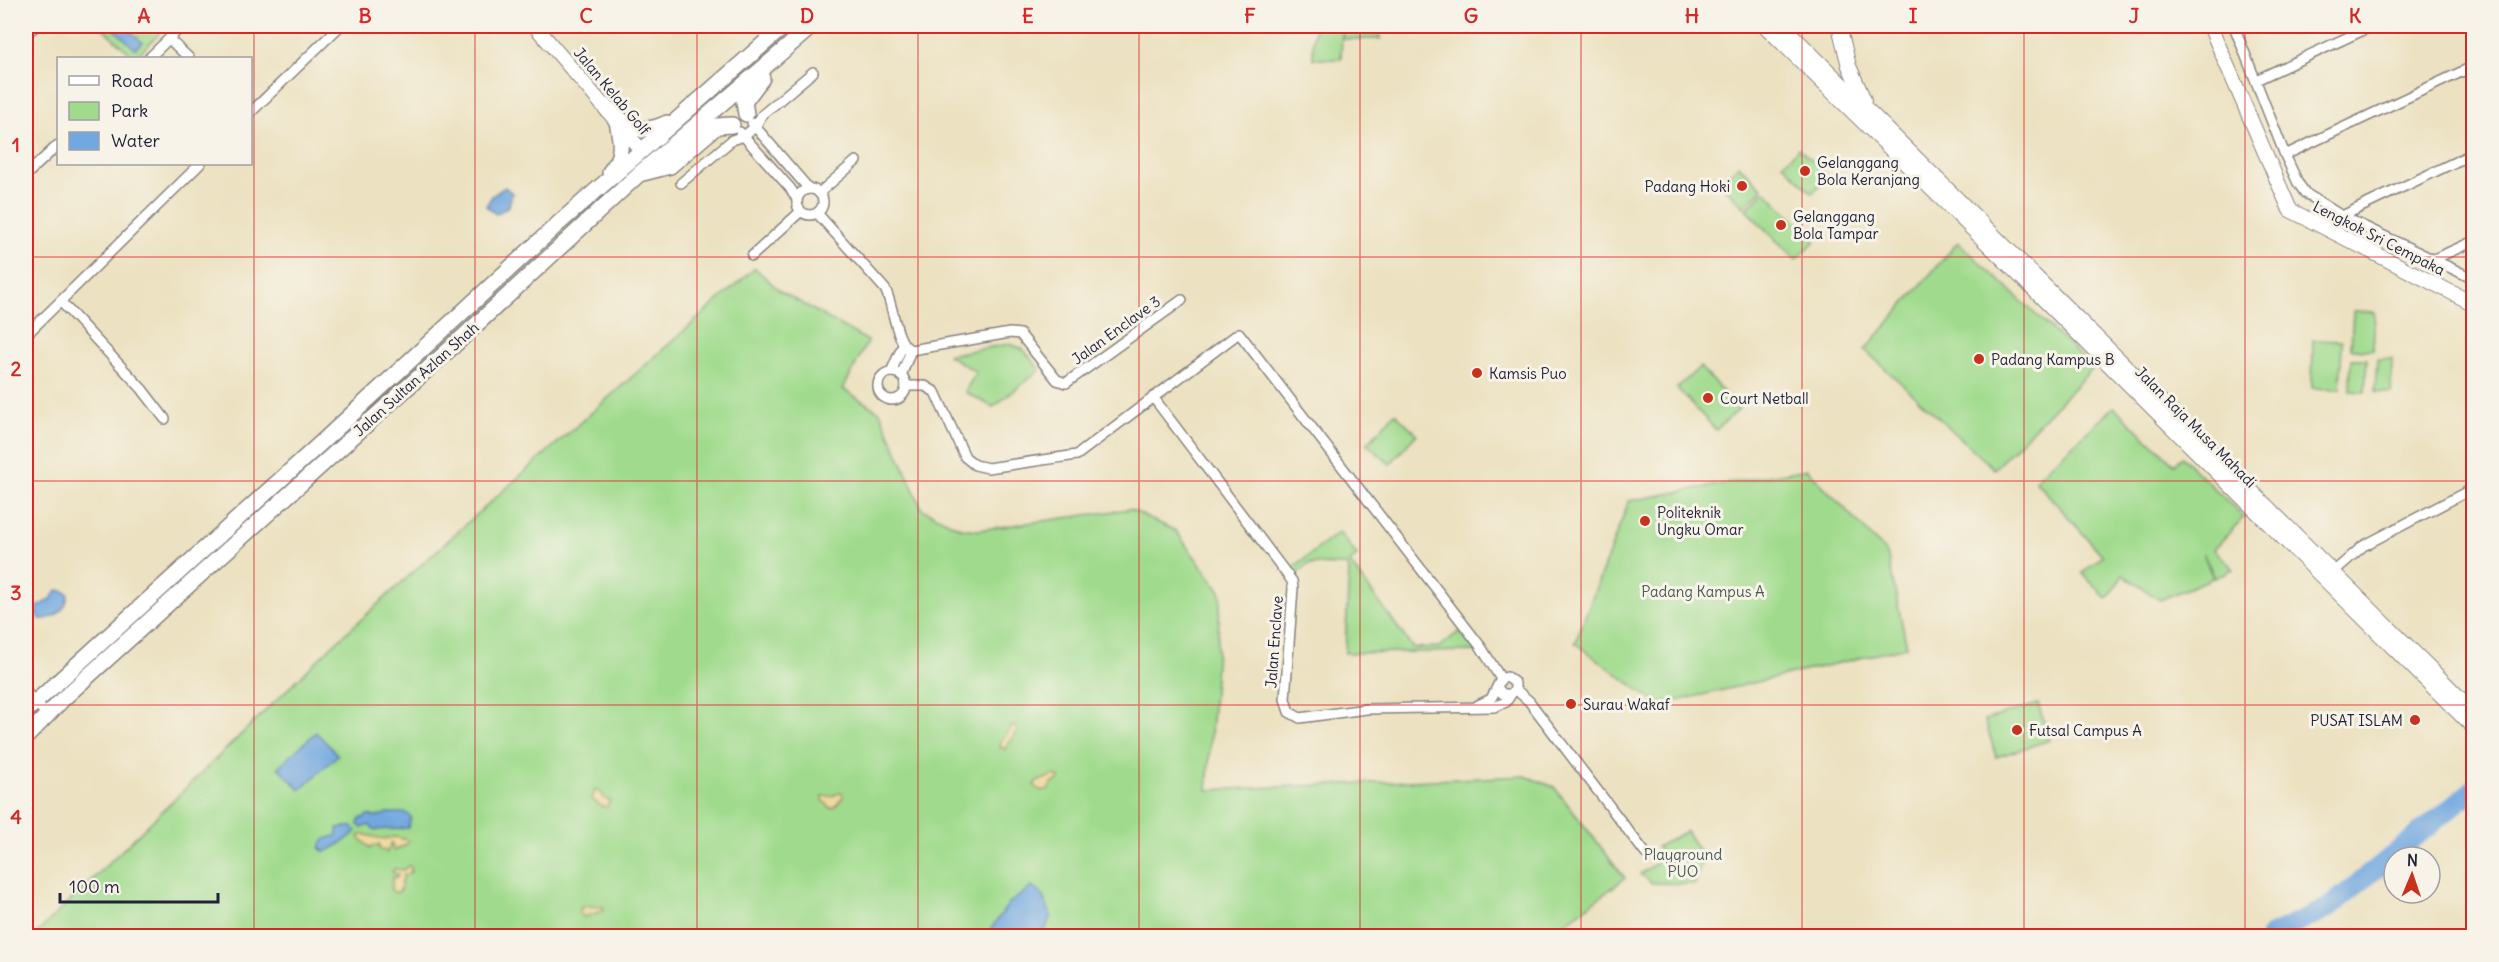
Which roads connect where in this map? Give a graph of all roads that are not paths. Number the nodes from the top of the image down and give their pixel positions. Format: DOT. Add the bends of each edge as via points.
graph roads {
  1 [pos="36,26"];
  2 [pos="182,26"];
  3 [pos="340,26"];
  4 [pos="535,26"];
  5 [pos="784,26"];
  6 [pos="812,26"];
  7 [pos="1765,26"];
  8 [pos="1783,26"];
  9 [pos="1839,26"];
  10 [pos="2210,26"];
  11 [pos="2235,26"];
  12 [pos="2372,26"];
  13 [pos="26,33"];
  14 [pos="169,39"];
  15 [pos="778,54"];
  16 [pos="150,57"];
  17 [pos="188,57"];
  18 [pos="2474,66"];
  19 [pos="813,72"];
  20 [pos="2256,80"];
  21 [pos="605,105"];
  22 [pos="252,111"];
  23 [pos="682,115"];
  24 [pos="1875,117"];
  25 [pos="617,121"];
  26 [pos="750,121"];
  27 [pos="738,131"];
  28 [pos="57,146"];
  29 [pos="641,150"];
  30 [pos="2474,153"];
  31 [pos="2285,156"];
  32 [pos="856,161"];
  33 [pos="199,165"];
  34 [pos="639,174"];
  35 [pos="26,175"];
  36 [pos="681,183"];
  37 [pos="1939,188"];
  38 [pos="597,189"];
  39 [pos="809,189"];
  40 [pos="819,193"];
  41 [pos="796,199"];
  42 [pos="800,212"];
  43 [pos="817,213"];
  44 [pos="2342,216"];
  45 [pos="2474,241"];
  46 [pos="752,256"];
  47 [pos="2434,259"];
  48 [pos="2474,279"];
  49 [pos="1182,300"];
  50 [pos="61,302"];
  51 [pos="2474,304"];
  52 [pos="26,335"];
  53 [pos="908,348"];
  54 [pos="891,372"];
  55 [pos="901,376"];
  56 [pos="906,386"];
  57 [pos="1153,397"];
  58 [pos="165,418"];
  59 [pos="2474,488"];
  60 [pos="2329,576"];
  61 [pos="1499,684"];
  62 [pos="1513,691"];
  63 [pos="29,701"];
  64 [pos="1473,708"];
  65 [pos="2474,712"];
  66 [pos="47,715"];
  67 [pos="2474,728"];
  68 [pos="26,737"];
  69 [pos="1646,854"];
  1 -- 13 [label="street"];
  2 -- 14 [label="street"];
  3 -- 22 [label="street"];
  4 -- 21 [label="main road, Jalan Kelab Golf"];
  5 -- 23 [label="main road, Jalan Sultan Azlan Shah"];
  6 -- 15 [label="main road, Jalan Sultan Azlan Shah"];
  7 -- 37 [label="main road, Jalan Raja Musa Mahadi"];
  8 -- 24 [label="main road, Jalan Raja Musa Mahadi"];
  9 -- 24 [label="main road" via="1858,89"];
  10 -- 51 [label="main road, Lengkok Sri Cempaka" via="2290,210"];
  11 -- 20 [label="street"];
  12 -- 20 [label="street"];
  14 -- 16 [label="street"];
  14 -- 17 [label="street"];
  15 -- 26 [label="main road" via="744,102"];
  15 -- 29 [label="main road" via="762,59 661,144"];
  15 -- 34 [label="main road, Jalan Sultan Azlan Shah"];
  18 -- 31 [label="street"];
  19 -- 26 [label="street"];
  20 -- 31 [label="street"];
  21 -- 23 [label="main road" via="626,125 652,130"];
  21 -- 25 [label="main road, Jalan Kelab Golf"];
  23 -- 29 [label="main road, Jalan Sultan Azlan Shah"];
  24 -- 37 [label="main road, Jalan Raja Musa Mahadi"];
  25 -- 29 [label="main road, Jalan Kelab Golf"];
  25 -- 38 [label="main road" via="620,156"];
  26 -- 27 [label="street"];
  26 -- 39 [label="street"];
  27 -- 34 [label="main road" via="717,126 670,166"];
  27 -- 36 [label="street"];
  27 -- 41 [label="street"];
  28 -- 35 [label="street"];
  29 -- 38 [label="main road, Jalan Sultan Azlan Shah"];
  30 -- 44 [label="street"];
  31 -- 44 [label="street" via="2305,193"];
  32 -- 40 [label="street"];
  33 -- 50 [label="street"];
  34 -- 66 [label="main road, Jalan Sultan Azlan Shah"];
  37 -- 60 [label="main road, Jalan Raja Musa Mahadi"];
  38 -- 63 [label="main road, Jalan Sultan Azlan Shah" via="322,442"];
  39 -- 40 [label="street"];
  39 -- 41 [label="street"];
  40 -- 43 [label="street" via="823,201"];
  41 -- 42 [label="street"];
  42 -- 43 [label="street" via="808,216"];
  42 -- 46 [label="street"];
  43 -- 53 [label="street" via="885,289"];
  44 -- 47 [label="street"];
  45 -- 47 [label="street"];
  47 -- 48 [label="street"];
  49 -- 53 [label="street, Jalan Enclave 3" via="1066,383 1057,380 1020,334"];
  50 -- 52 [label="street"];
  50 -- 58 [label="street"];
  53 -- 54 [label="street"];
  53 -- 55 [label="street"];
  54 -- 55 [label="street"];
  54 -- 56 [label="street" via="879,383 885,398 900,397"];
  55 -- 56 [label="street"];
  56 -- 57 [label="street" via="926,386 935,392 965,457 988,468 1077,454"];
  57 -- 61 [label="street" via="1239,333 1494,664"];
  57 -- 64 [label="street, Jalan Enclave" via="1292,581 1285,699 1289,712 1300,718 1366,709"];
  59 -- 60 [label="street" via="2363,546"];
  60 -- 65 [label="main road, Jalan Raja Musa Mahadi"];
  60 -- 67 [label="main road, Jalan Raja Musa Mahadi"];
  61 -- 62 [label="street" via="1503,694"];
  61 -- 62 [label="street" via="1510,678 1515,683"];
  61 -- 64 [label="street" via="1491,699"];
  62 -- 64 [label="street, Jalan Enclave" via="1501,706"];
  62 -- 69 [label="street" via="1529,701"];
  63 -- 66 [label="street"];
  66 -- 68 [label="main road, Jalan Sultan Azlan Shah"];
}
